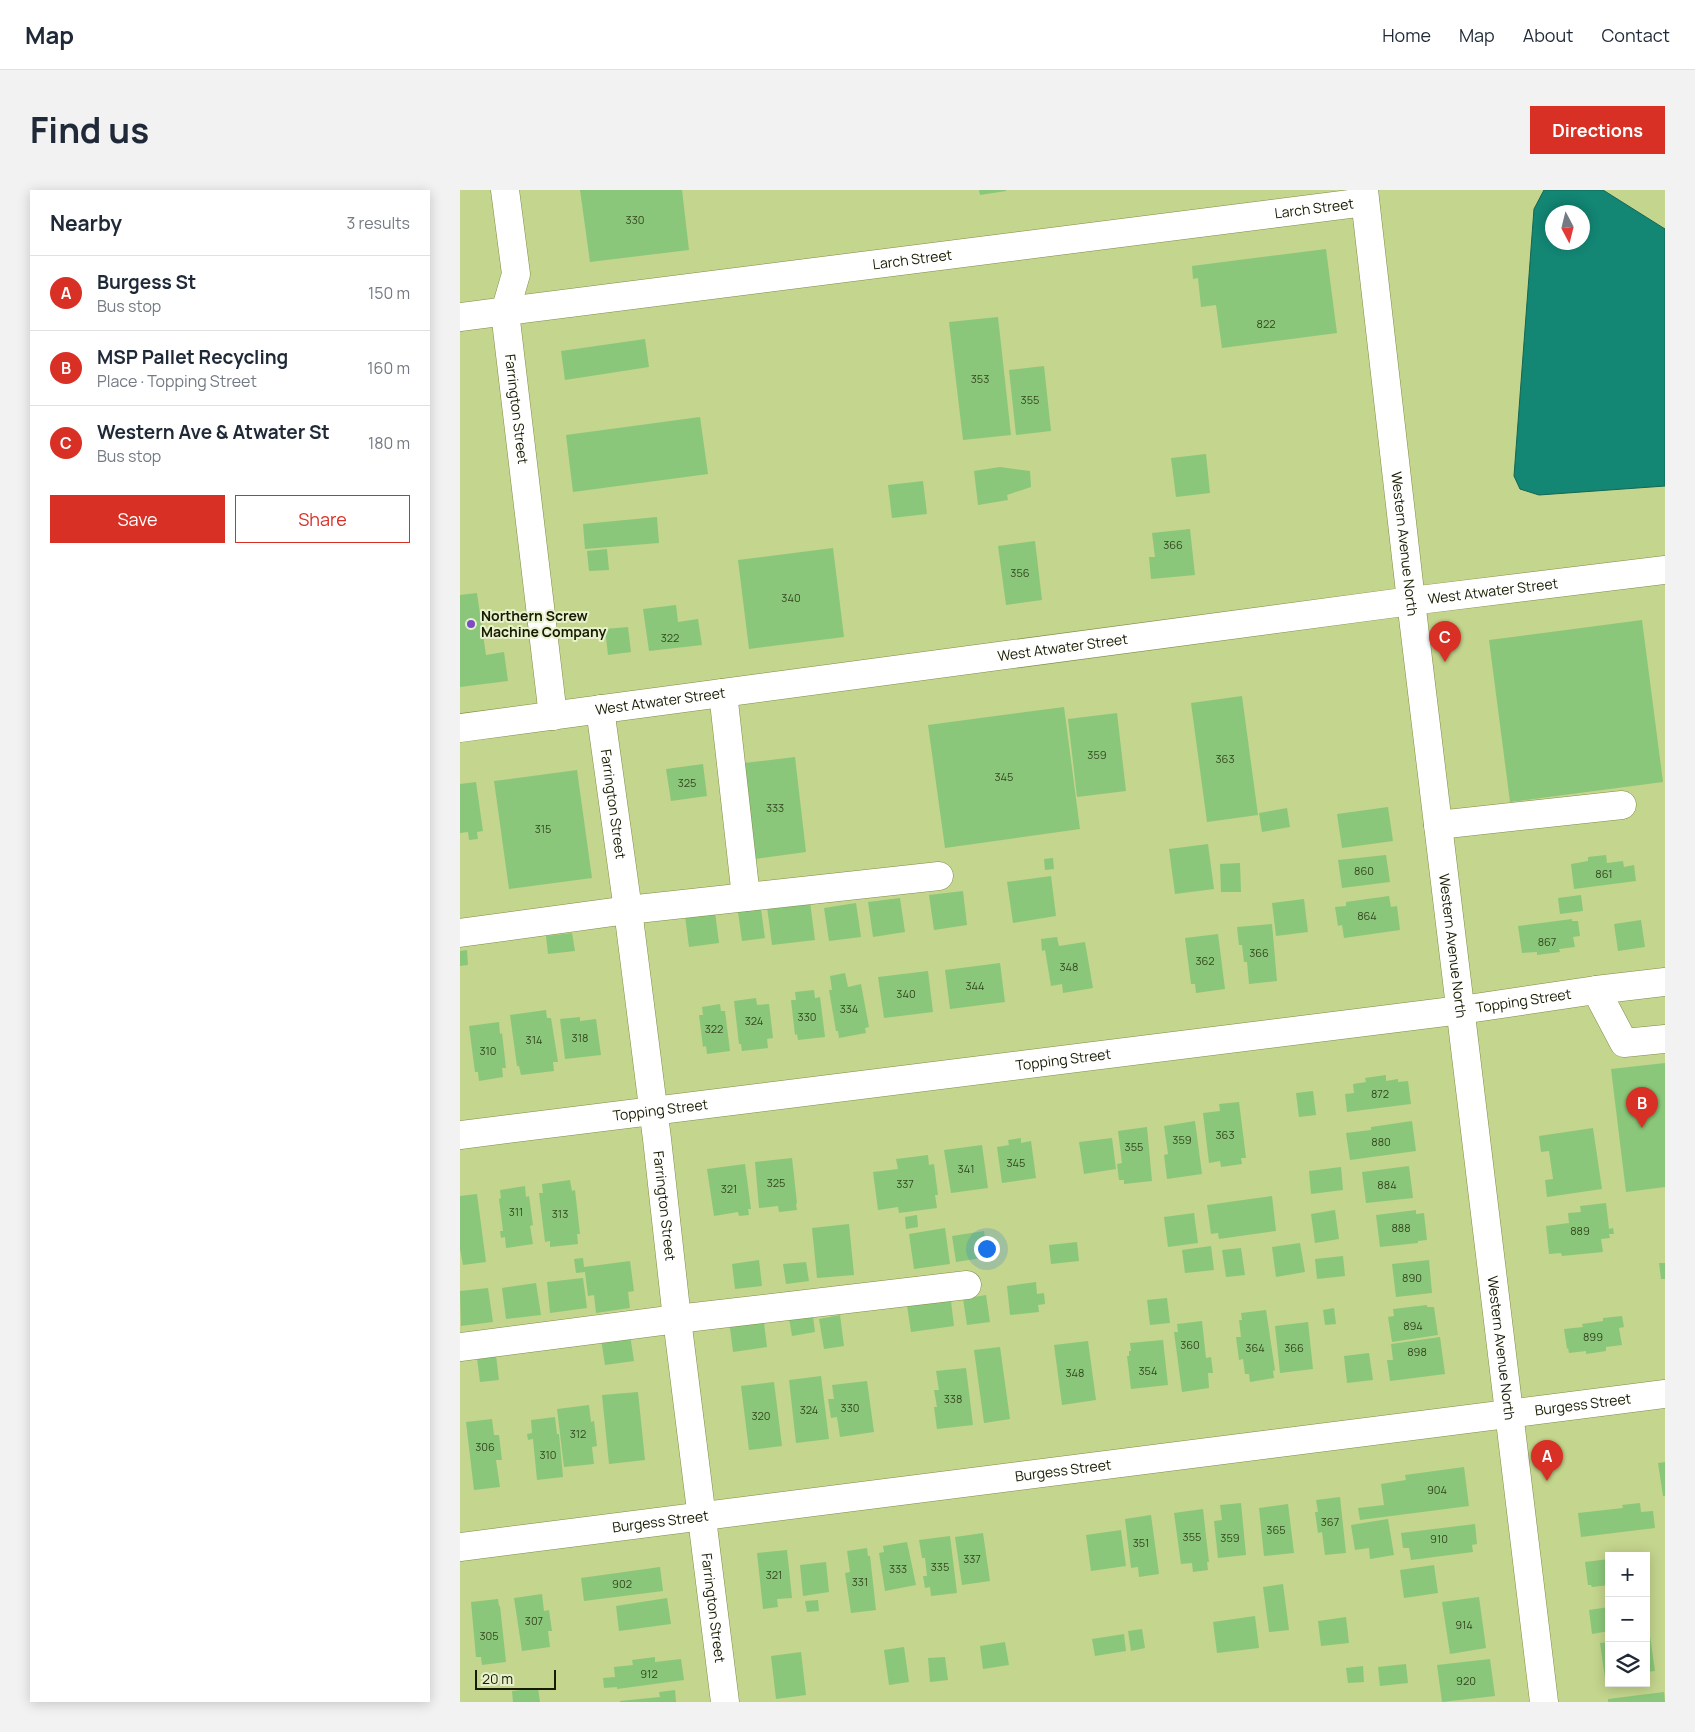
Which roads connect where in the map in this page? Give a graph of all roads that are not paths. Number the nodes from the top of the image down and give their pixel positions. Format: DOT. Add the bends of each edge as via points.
graph roads {
  1 [pos="505,190"];
  2 [pos="1365,196"];
  3 [pos="505,312"];
  4 [pos="460,317"];
  5 [pos="1665,570"];
  6 [pos="1411,601"];
  7 [pos="723,693"];
  8 [pos="600,709"];
  9 [pos="553,716"];
  10 [pos="460,728"];
  11 [pos="1622,805"];
  12 [pos="1438,825"];
  13 [pos="939,876"];
  14 [pos="746,897"];
  15 [pos="628,910"];
  16 [pos="460,933"];
  17 [pos="1665,982"];
  18 [pos="1596,990"];
  19 [pos="1461,1010"];
  20 [pos="1665,1039"];
  21 [pos="653,1111"];
  22 [pos="460,1135"];
  23 [pos="966,1285"];
  24 [pos="677,1319"];
  25 [pos="460,1347"];
  26 [pos="1665,1394"];
  27 [pos="1510,1414"];
  28 [pos="702,1516"];
  29 [pos="460,1547"];
  30 [pos="725,1702"];
  31 [pos="1544,1702"];
  1 -- 3 [label="street" via="516,274"];
  2 -- 3 [label="street, Larch Street"];
  2 -- 6 [label="street, Western Avenue North"];
  3 -- 4 [label="street, Larch Street"];
  3 -- 9 [label="street, Farrington Street"];
  5 -- 6 [label="street, West Atwater Street"];
  6 -- 7 [label="street, West Atwater Street"];
  6 -- 12 [label="street, Western Avenue North"];
  7 -- 8 [label="street, West Atwater Street"];
  7 -- 14 [label="street"];
  8 -- 9 [label="street, West Atwater Street"];
  8 -- 15 [label="street, Farrington Street"];
  9 -- 10 [label="street, West Atwater Street"];
  11 -- 12 [label="street"];
  12 -- 19 [label="street, Western Avenue North"];
  13 -- 14 [label="street"];
  14 -- 15 [label="street"];
  15 -- 16 [label="street"];
  15 -- 21 [label="street, Farrington Street"];
  17 -- 18 [label="street, Topping Street"];
  18 -- 19 [label="street, Topping Street"];
  18 -- 20 [label="street" via="1624,1043"];
  19 -- 21 [label="street, Topping Street"];
  19 -- 27 [label="street, Western Avenue North"];
  21 -- 22 [label="street, Topping Street"];
  21 -- 24 [label="street, Farrington Street"];
  23 -- 24 [label="street"];
  24 -- 25 [label="street"];
  24 -- 28 [label="street, Farrington Street"];
  26 -- 27 [label="street, Burgess Street"];
  27 -- 28 [label="street, Burgess Street"];
  27 -- 31 [label="street, Western Avenue North"];
  28 -- 29 [label="street, Burgess Street"];
  28 -- 30 [label="street, Farrington Street"];
}
